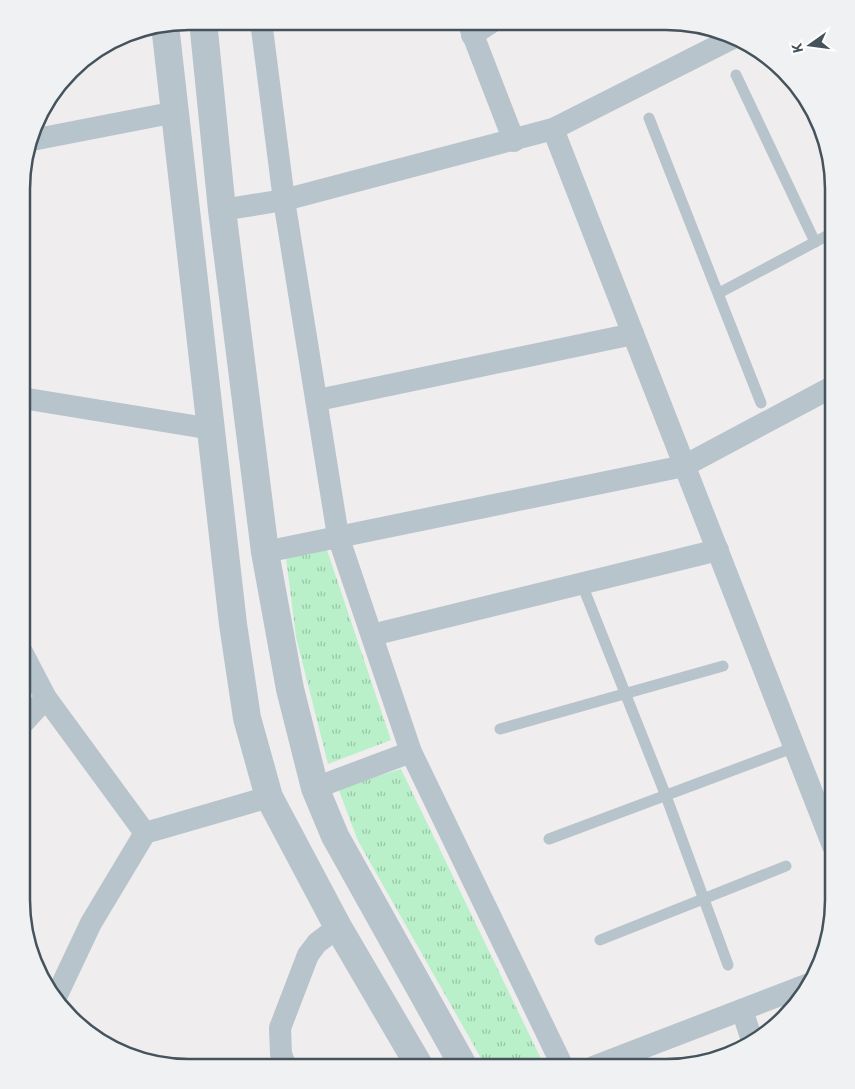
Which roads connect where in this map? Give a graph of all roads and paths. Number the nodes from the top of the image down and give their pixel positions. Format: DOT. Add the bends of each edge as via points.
graph roads {
  1 [pos="204,30"];
  2 [pos="262,30"];
  3 [pos="471,30"];
  4 [pos="166,31"];
  5 [pos="725,41"];
  6 [pos="736,75"];
  7 [pos="176,112"];
  8 [pos="649,118"];
  9 [pos="553,129"];
  10 [pos="38,139"];
  11 [pos="514,141"];
  12 [pos="284,200"];
  13 [pos="222,210"];
  14 [pos="825,237"];
  15 [pos="815,242"];
  16 [pos="719,293"];
  17 [pos="633,334"];
  18 [pos="825,391"];
  19 [pos="30,399"];
  20 [pos="318,400"];
  21 [pos="760,403"];
  22 [pos="212,429"];
  23 [pos="684,466"];
  24 [pos="338,536"];
  25 [pos="718,550"];
  26 [pos="265,552"];
  27 [pos="585,592"];
  28 [pos="372,635"];
  29 [pos="723,666"];
  30 [pos="30,667"];
  31 [pos="625,694"];
  32 [pos="46,698"];
  33 [pos="30,715"];
  34 [pos="500,729"];
  35 [pos="795,747"];
  36 [pos="411,752"];
  37 [pos="315,788"];
  38 [pos="824,792"];
  39 [pos="666,796"];
  40 [pos="269,797"];
  41 [pos="146,833"];
  42 [pos="549,839"];
  43 [pos="786,866"];
  44 [pos="704,898"];
  45 [pos="338,927"];
  46 [pos="600,940"];
  47 [pos="728,965"];
  48 [pos="799,988"];
  49 [pos="59,991"];
  50 [pos="742,1010"];
  51 [pos="750,1035"];
  52 [pos="283,1059"];
  53 [pos="415,1059"];
  54 [pos="460,1059"];
  55 [pos="559,1059"];
  56 [pos="614,1059"];
  1 -- 13 [label="street"];
  2 -- 12 [label="street"];
  3 -- 11 [label="street"];
  4 -- 7 [label="street"];
  5 -- 9 [label="street"];
  6 -- 15 [label="lane"];
  7 -- 10 [label="street"];
  7 -- 22 [label="street"];
  8 -- 16 [label="lane"];
  9 -- 11 [label="street"];
  9 -- 17 [label="street"];
  11 -- 12 [label="street"];
  12 -- 13 [label="street"];
  12 -- 20 [label="street"];
  13 -- 26 [label="street"];
  14 -- 15 [label="lane"];
  15 -- 16 [label="lane"];
  16 -- 21 [label="lane"];
  17 -- 20 [label="street"];
  17 -- 23 [label="street"];
  18 -- 23 [label="street"];
  19 -- 22 [label="street"];
  20 -- 24 [label="street"];
  22 -- 40 [label="street" via="244,699"];
  23 -- 24 [label="street"];
  23 -- 25 [label="street"];
  24 -- 26 [label="street"];
  24 -- 28 [label="street"];
  25 -- 28 [label="street"];
  25 -- 35 [label="street"];
  26 -- 37 [label="street" via="290,689"];
  27 -- 31 [label="lane"];
  28 -- 36 [label="street"];
  29 -- 31 [label="lane"];
  30 -- 32 [label="street"];
  31 -- 34 [label="lane"];
  31 -- 39 [label="lane"];
  32 -- 33 [label="street"];
  32 -- 41 [label="street"];
  35 -- 38 [label="street"];
  35 -- 39 [label="lane"];
  36 -- 37 [label="street"];
  36 -- 55 [label="street"];
  37 -- 54 [label="street" via="335,836"];
  39 -- 42 [label="lane"];
  39 -- 44 [label="lane"];
  40 -- 41 [label="street"];
  40 -- 45 [label="street"];
  41 -- 49 [label="street" via="91,923"];
  43 -- 44 [label="lane"];
  44 -- 46 [label="lane"];
  44 -- 47 [label="lane"];
  45 -- 52 [label="street" via="308,954 280,1028"];
  45 -- 53 [label="street"];
  48 -- 50 [label="street"];
  50 -- 51 [label="street"];
  50 -- 56 [label="street"];
}
